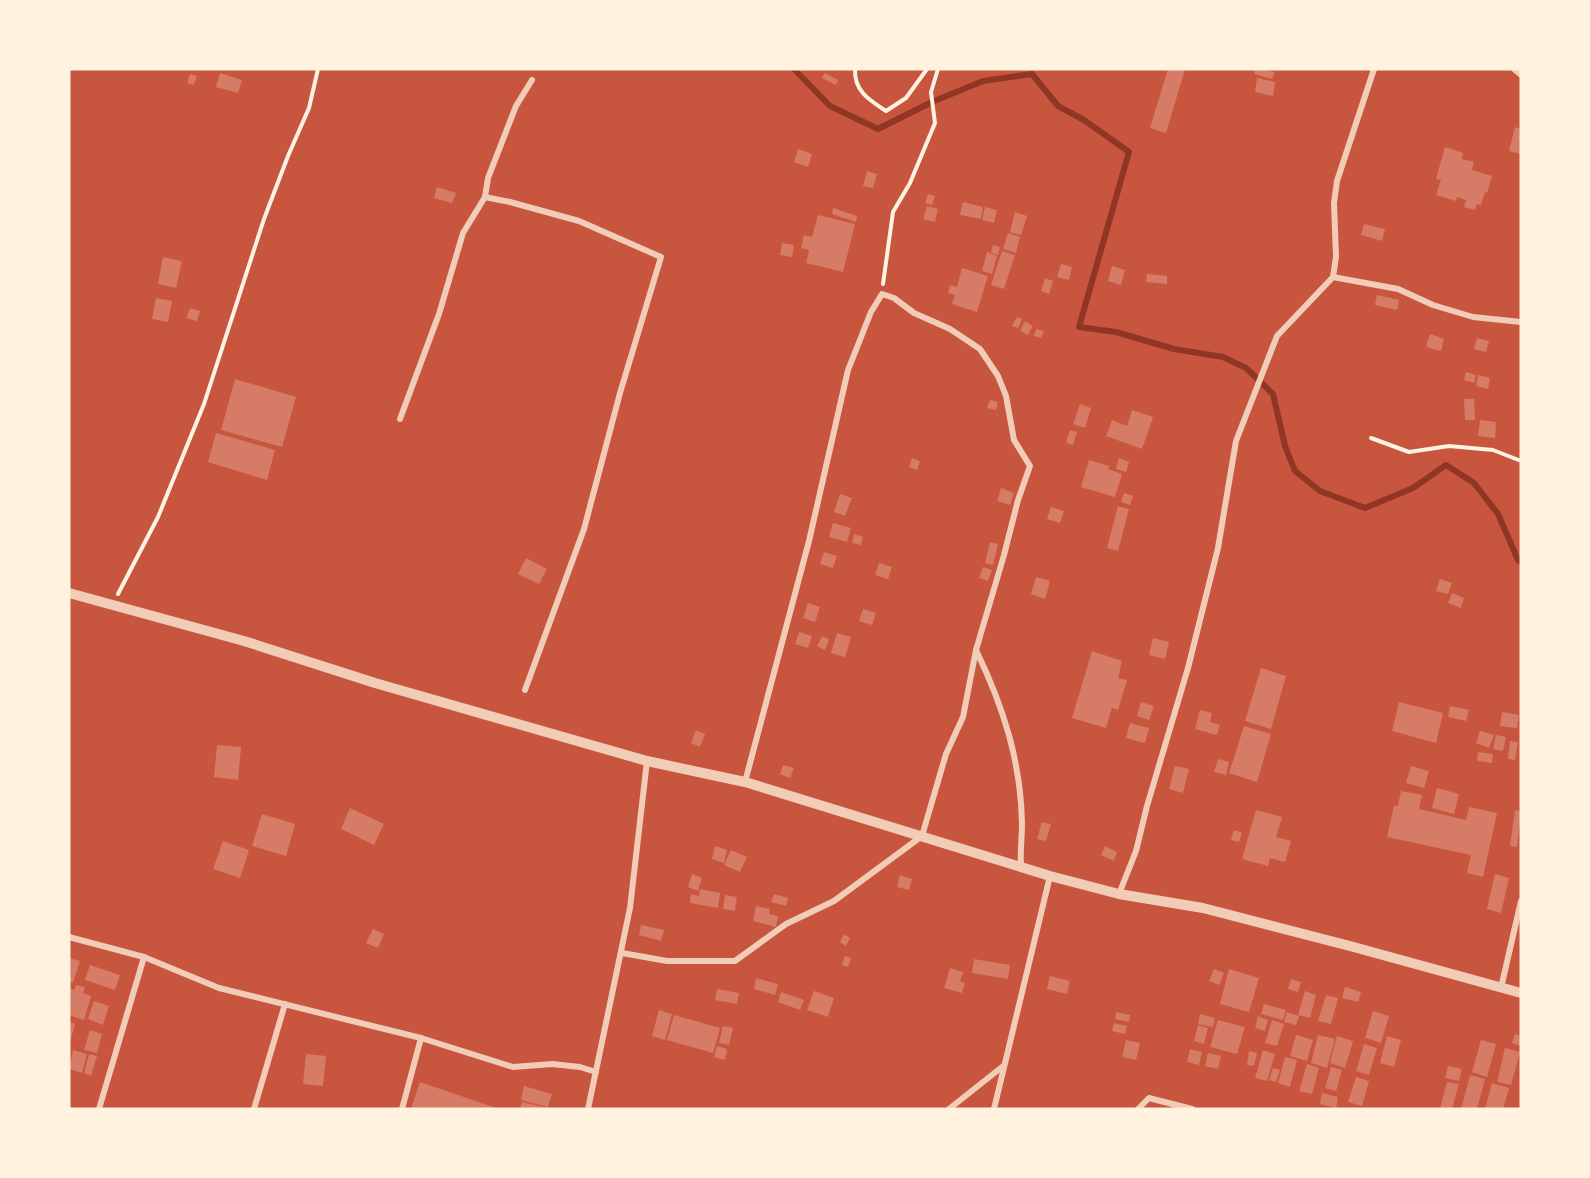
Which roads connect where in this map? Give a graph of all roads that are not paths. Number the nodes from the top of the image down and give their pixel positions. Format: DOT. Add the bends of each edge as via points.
graph roads {
  1 [pos="1374,69"];
  2 [pos="1514,69"];
  3 [pos="1521,75"];
  4 [pos="532,80"];
  5 [pos="485,197"];
  6 [pos="1333,278"];
  7 [pos="1521,322"];
  8 [pos="400,419"];
  9 [pos="69,593"];
  10 [pos="976,650"];
  11 [pos="525,690"];
  12 [pos="647,761"];
  13 [pos="745,782"];
  14 [pos="922,836"];
  15 [pos="1021,865"];
  16 [pos="1050,876"];
  17 [pos="1119,894"];
  18 [pos="1521,901"];
  19 [pos="69,937"];
  20 [pos="622,953"];
  21 [pos="144,957"];
  22 [pos="1501,988"];
  23 [pos="1521,993"];
  24 [pos="285,1004"];
  25 [pos="421,1038"];
  26 [pos="1002,1067"];
  27 [pos="596,1072"];
  28 [pos="99,1109"];
  29 [pos="254,1109"];
  30 [pos="402,1109"];
  31 [pos="588,1109"];
  32 [pos="949,1109"];
  33 [pos="994,1109"];
  34 [pos="1138,1109"];
  35 [pos="1192,1109"];
  1 -- 6 [label="street" via="1337,181"];
  2 -- 3 [label="street"];
  4 -- 5 [label="street" via="516,106 488,178"];
  5 -- 8 [label="street" via="464,233"];
  5 -- 11 [label="street" via="579,221 661,257 584,529"];
  6 -- 7 [label="street" via="1398,290 1473,317"];
  6 -- 17 [label="street" via="1277,336 1236,441 1218,548 1188,668 1136,851"];
  9 -- 12 [label="street"];
  10 -- 13 [label="street" via="1030,466 1014,440 998,376 980,349 882,294 848,370 809,541"];
  10 -- 14 [label="street" via="963,717 946,754"];
  10 -- 15 [label="street" via="1002,706 1011,741 1022,824"];
  12 -- 13 [label="street"];
  12 -- 20 [label="street"];
  13 -- 14 [label="street"];
  14 -- 15 [label="street"];
  14 -- 20 [label="street" via="834,901 786,924 735,961 667,961"];
  15 -- 16 [label="street"];
  16 -- 17 [label="street"];
  16 -- 26 [label="street"];
  17 -- 22 [label="street" via="1203,908"];
  18 -- 22 [label="street"];
  19 -- 21 [label="street"];
  20 -- 27 [label="street"];
  21 -- 24 [label="street" via="219,988"];
  21 -- 28 [label="street"];
  22 -- 23 [label="street"];
  24 -- 25 [label="street"];
  24 -- 29 [label="street"];
  25 -- 27 [label="street" via="513,1067 552,1064"];
  25 -- 30 [label="street"];
  26 -- 32 [label="street"];
  26 -- 33 [label="street"];
  27 -- 31 [label="street"];
  34 -- 35 [label="street" via="1149,1098"];
}
